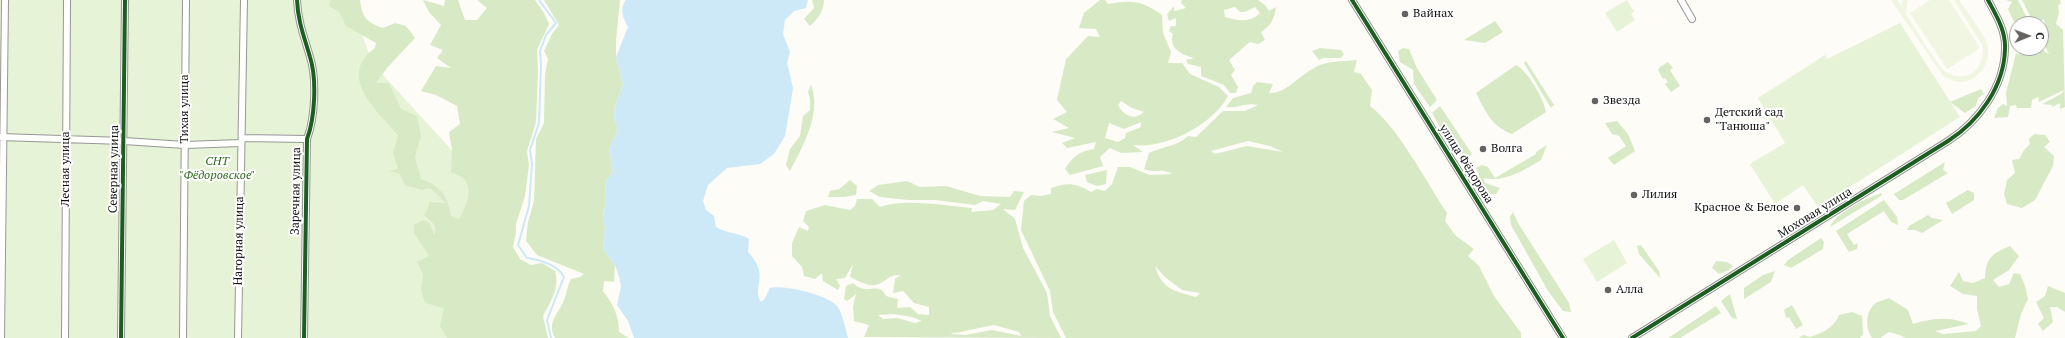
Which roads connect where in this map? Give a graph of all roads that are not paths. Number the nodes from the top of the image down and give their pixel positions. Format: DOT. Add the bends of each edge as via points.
graph roads {
  1 [pos="5,0"];
  2 [pos="67,0"];
  3 [pos="125,0"];
  4 [pos="186,0"];
  5 [pos="244,0"];
  6 [pos="297,0"];
  7 [pos="1352,0"];
  8 [pos="1681,0"];
  9 [pos="1988,0"];
  10 [pos="1692,19"];
  11 [pos="2,137"];
  12 [pos="307,139"];
  13 [pos="66,140"];
  14 [pos="124,141"];
  15 [pos="241,141"];
  16 [pos="185,145"];
  17 [pos="1,338"];
  18 [pos="65,338"];
  19 [pos="121,338"];
  20 [pos="182,338"];
  21 [pos="238,338"];
  22 [pos="304,338"];
  23 [pos="1563,338"];
  24 [pos="1632,338"];
  1 -- 11 [label="street"];
  2 -- 13 [label="street, Лесная улица"];
  3 -- 14 [label="street, Северная улица"];
  4 -- 16 [label="street, Тихая улица"];
  5 -- 15 [label="street, Нагорная улица"];
  6 -- 12 [label="street, Заречная улица" via="299,24 311,58 313,75 312,120"];
  7 -- 23 [label="street, улица Фёдорова"];
  8 -- 10 [label="street"];
  9 -- 24 [label="street, Моховая улица" via="1999,21 2006,48 1995,90 1982,112 1953,138"];
  11 -- 13 [label="street"];
  11 -- 17 [label="street"];
  12 -- 15 [label="street"];
  12 -- 22 [label="street, Заречная улица"];
  13 -- 14 [label="street"];
  13 -- 18 [label="street, Лесная улица"];
  14 -- 16 [label="street"];
  14 -- 19 [label="street, Северная улица"];
  15 -- 16 [label="street"];
  15 -- 21 [label="street, Нагорная улица"];
  16 -- 20 [label="street, Тихая улица"];
}
